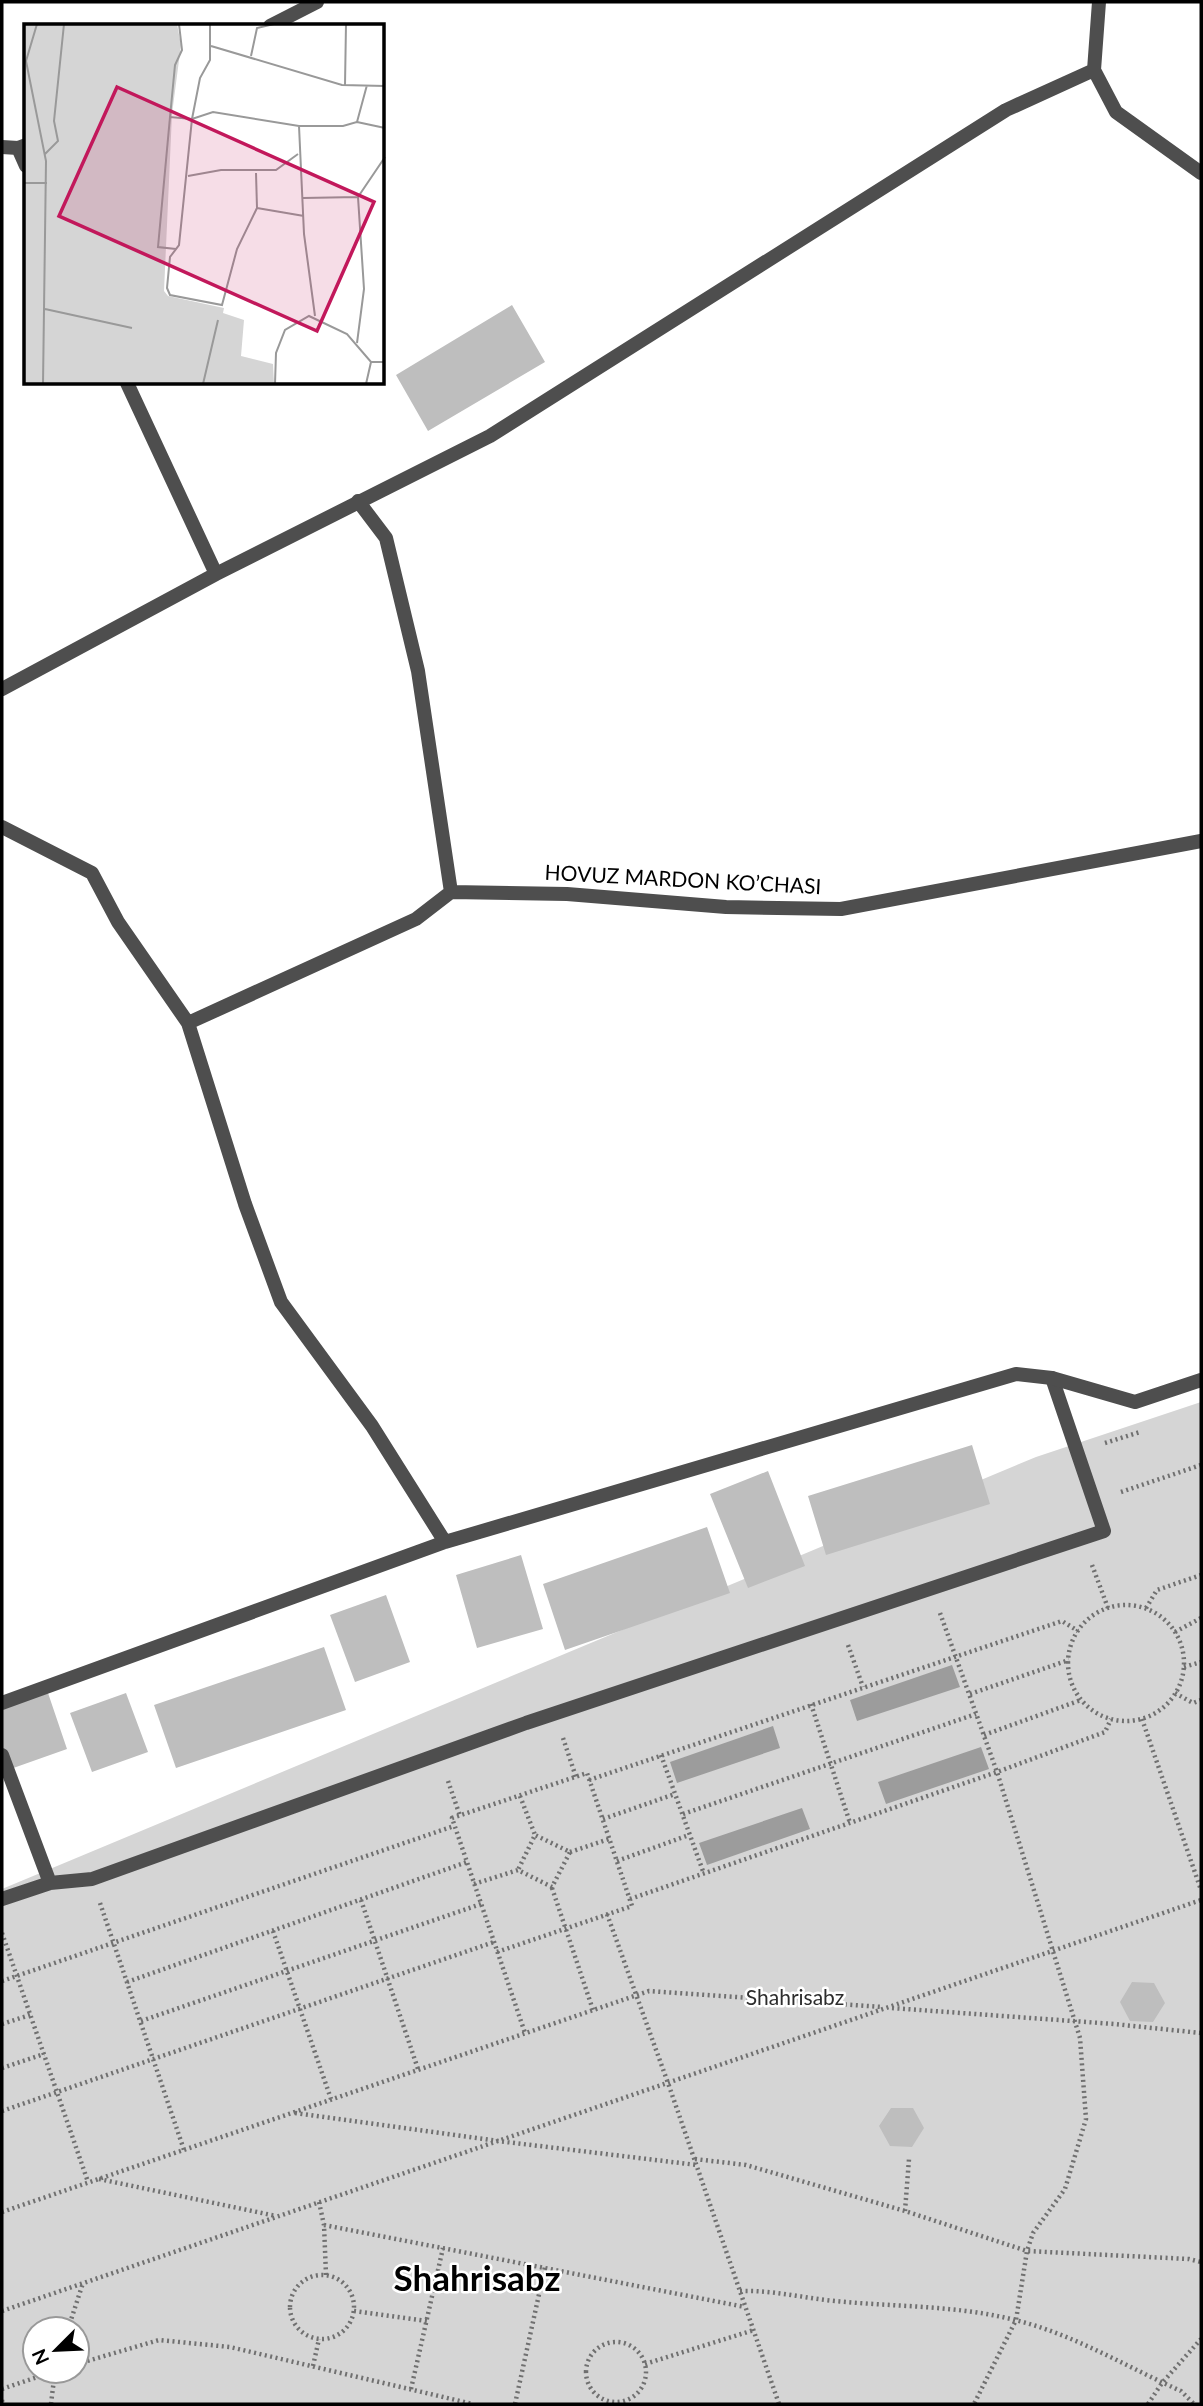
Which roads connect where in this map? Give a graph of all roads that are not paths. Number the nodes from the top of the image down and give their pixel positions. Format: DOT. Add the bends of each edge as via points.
graph roads {
  1 [pos="317,2"];
  2 [pos="1099,2"];
  3 [pos="274,24"];
  4 [pos="1094,70"];
  5 [pos="22,146"];
  6 [pos="2,148"];
  7 [pos="1201,173"];
  8 [pos="128,385"];
  9 [pos="358,501"];
  10 [pos="216,574"];
  11 [pos="2,688"];
  12 [pos="2,827"];
  13 [pos="1201,841"];
  14 [pos="451,892"];
  15 [pos="188,1023"];
  16 [pos="1052,1378"];
  17 [pos="1201,1380"];
  18 [pos="445,1542"];
  19 [pos="2,1703"];
  20 [pos="2,1755"];
  21 [pos="50,1883"];
  22 [pos="2,1899"];
  1 -- 3 [label="street"];
  2 -- 4 [label="street"];
  4 -- 7 [label="street" via="1115,112"];
  4 -- 9 [label="street" via="1006,110 490,436"];
  5 -- 6 [label="street"];
  8 -- 10 [label="street"];
  9 -- 10 [label="street"];
  9 -- 14 [label="street" via="386,538 415,657"];
  10 -- 11 [label="street"];
  12 -- 15 [label="street" via="92,873 118,922"];
  13 -- 14 [label="street, HOVUZ MARDON KO’CHASI" via="841,909"];
  14 -- 15 [label="street" via="416,919"];
  15 -- 18 [label="street" via="281,1302 372,1426"];
  16 -- 17 [label="street" via="1135,1402"];
  16 -- 18 [label="street" via="1016,1374"];
  16 -- 21 [label="street" via="1104,1531 555,1714 92,1879"];
  18 -- 19 [label="street"];
  20 -- 21 [label="street"];
  21 -- 22 [label="street"];
}
